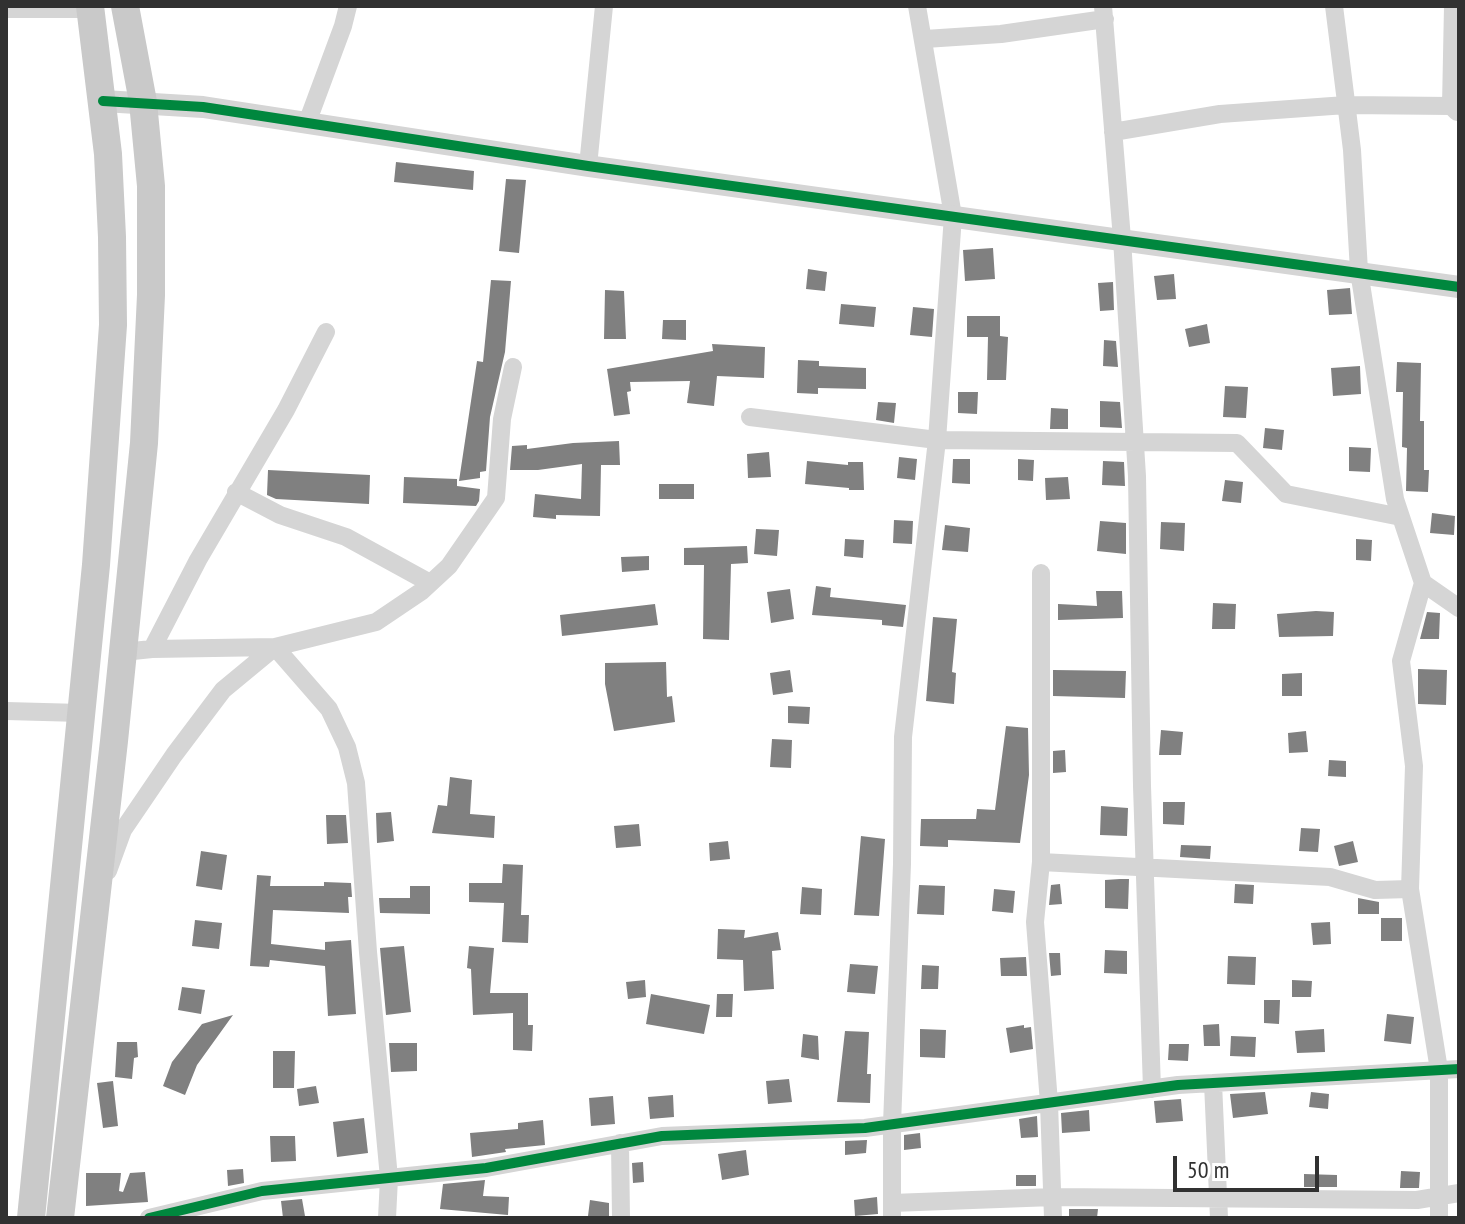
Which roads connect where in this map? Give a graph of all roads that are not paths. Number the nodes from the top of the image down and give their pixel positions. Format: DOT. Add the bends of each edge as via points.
graph roads {
  1 [pos="125,6"];
  2 [pos="348,6"];
  3 [pos="604,6"];
  4 [pos="917,6"];
  5 [pos="1334,6"];
  6 [pos="1453,6"];
  7 [pos="91,8"];
  8 [pos="6,9"];
  9 [pos="1104,12"];
  10 [pos="925,39"];
  11 [pos="103,101"];
  12 [pos="143,102"];
  13 [pos="1346,105"];
  14 [pos="1455,109"];
  15 [pos="307,123"];
  16 [pos="1113,132"];
  17 [pos="588,166"];
  18 [pos="953,216"];
  19 [pos="1122,239"];
  20 [pos="1359,271"];
  21 [pos="1459,287"];
  22 [pos="326,332"];
  23 [pos="513,367"];
  24 [pos="750,417"];
  25 [pos="937,440"];
  26 [pos="1135,443"];
  27 [pos="236,492"];
  28 [pos="1401,517"];
  29 [pos="1041,573"];
  30 [pos="430,583"];
  31 [pos="1423,583"];
  32 [pos="1459,608"];
  33 [pos="275,647"];
  34 [pos="152,649"];
  35 [pos="123,652"];
  36 [pos="6,711"];
  37 [pos="81,713"];
  38 [pos="1041,862"];
  39 [pos="1145,866"];
  40 [pos="1410,889"];
  41 [pos="97,904"];
  42 [pos="1459,1069"];
  43 [pos="1439,1070"];
  44 [pos="1213,1083"];
  45 [pos="1152,1089"];
  46 [pos="1049,1103"];
  47 [pos="892,1124"];
  48 [pos="620,1143"];
  49 [pos="389,1178"];
  50 [pos="1459,1193"];
  51 [pos="1439,1195"];
  52 [pos="1053,1197"];
  53 [pos="1218,1209"];
  54 [pos="892,1210"];
  55 [pos="31,1218"];
  56 [pos="60,1218"];
  57 [pos="149,1218"];
  58 [pos="387,1218"];
  59 [pos="621,1218"];
  60 [pos="1053,1218"];
  61 [pos="1439,1218"];
  1 -- 12 [label="main road"];
  2 -- 15 [label="street"];
  3 -- 17 [label="street"];
  4 -- 10 [label="street"];
  5 -- 13 [label="street"];
  6 -- 14 [label="street"];
  7 -- 8 [label="street"];
  7 -- 11 [label="main road"];
  9 -- 10 [label="street" via="1001,34"];
  9 -- 16 [label="street"];
  10 -- 18 [label="street"];
  11 -- 12 [label="street"];
  11 -- 37 [label="main road" via="113,325"];
  12 -- 15 [label="street"];
  12 -- 35 [label="main road" via="151,186 151,295 144,443"];
  13 -- 14 [label="street"];
  13 -- 16 [label="street" via="1220,114"];
  13 -- 20 [label="street"];
  15 -- 17 [label="street"];
  16 -- 19 [label="street"];
  17 -- 18 [label="street"];
  18 -- 19 [label="street"];
  18 -- 25 [label="street"];
  19 -- 20 [label="street"];
  19 -- 26 [label="street"];
  20 -- 21 [label="street"];
  20 -- 28 [label="street"];
  22 -- 27 [label="street"];
  23 -- 30 [label="street" via="502,419 496,498 449,566"];
  24 -- 25 [label="street"];
  25 -- 26 [label="street"];
  25 -- 47 [label="street" via="903,737"];
  26 -- 28 [label="street" via="1237,443 1286,494"];
  26 -- 39 [label="street"];
  27 -- 30 [label="street" via="280,515 346,537"];
  27 -- 34 [label="street"];
  28 -- 31 [label="street"];
  29 -- 38 [label="street"];
  30 -- 33 [label="street" via="376,622"];
  31 -- 32 [label="street"];
  31 -- 40 [label="street" via="1401,661 1414,766"];
  33 -- 34 [label="street"];
  33 -- 41 [label="street" via="223,690 174,755 123,830"];
  33 -- 49 [label="street" via="329,709 356,783"];
  34 -- 35 [label="street"];
  35 -- 41 [label="main road"];
  36 -- 37 [label="street"];
  37 -- 55 [label="main road"];
  38 -- 39 [label="street"];
  38 -- 46 [label="street" via="1035,922"];
  39 -- 40 [label="street" via="1330,877 1375,890"];
  39 -- 45 [label="street"];
  40 -- 43 [label="street"];
  41 -- 56 [label="main road"];
  42 -- 43 [label="street"];
  43 -- 44 [label="street"];
  43 -- 51 [label="street"];
  44 -- 45 [label="street"];
  44 -- 53 [label="street"];
  45 -- 46 [label="street"];
  46 -- 47 [label="street"];
  46 -- 52 [label="street"];
  47 -- 48 [label="street" via="662,1136"];
  47 -- 54 [label="street"];
  48 -- 49 [label="street" via="486,1168"];
  48 -- 59 [label="street"];
  49 -- 57 [label="street" via="262,1191"];
  49 -- 58 [label="street"];
  50 -- 51 [label="street"];
  51 -- 53 [label="street"];
  51 -- 61 [label="street"];
  52 -- 53 [label="street"];
  52 -- 54 [label="street"];
  52 -- 60 [label="street"];
}
